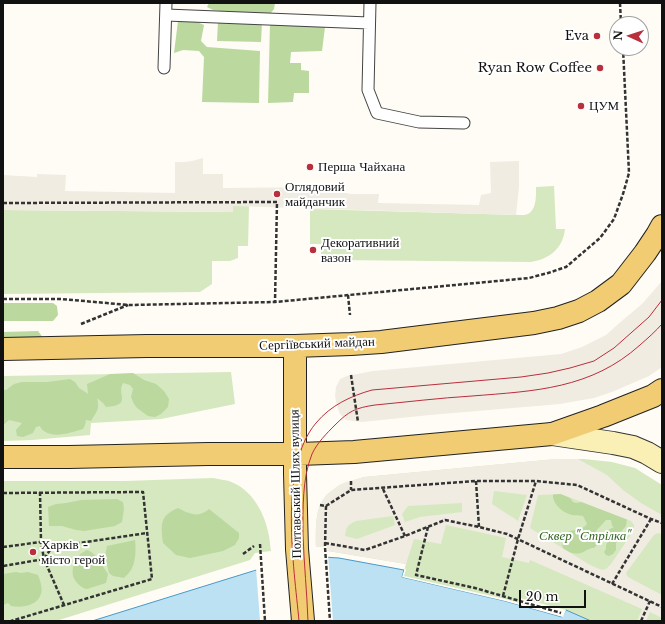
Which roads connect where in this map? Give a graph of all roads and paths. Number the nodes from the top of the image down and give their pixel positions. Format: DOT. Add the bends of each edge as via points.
graph roads {
  1 [pos="166,3"];
  2 [pos="370,3"];
  3 [pos="620,3"];
  4 [pos="166,15"];
  5 [pos="621,16"];
  6 [pos="369,23"];
  7 [pos="623,56"];
  8 [pos="164,68"];
  9 [pos="464,123"];
  10 [pos="3,203"];
  11 [pos="662,226"];
  12 [pos="348,295"];
  13 [pos="3,299"];
  14 [pos="276,302"];
  15 [pos="129,305"];
  16 [pos="350,315"];
  17 [pos="79,325"];
  18 [pos="295,346"];
  19 [pos="3,349"];
  20 [pos="351,375"];
  21 [pos="662,390"];
  22 [pos="358,422"];
  23 [pos="552,434"];
  24 [pos="294,454"];
  25 [pos="3,457"];
  26 [pos="662,462"];
  27 [pos="351,481"];
  28 [pos="476,481"];
  29 [pos="536,481"];
  30 [pos="383,488"];
  31 [pos="351,490"];
  32 [pos="3,492"];
  33 [pos="40,492"];
  34 [pos="320,505"];
  35 [pos="326,506"];
  36 [pos="651,519"];
  37 [pos="662,523"];
  38 [pos="428,527"];
  39 [pos="478,527"];
  40 [pos="147,533"];
  41 [pos="405,536"];
  42 [pos="518,539"];
  43 [pos="41,542"];
  44 [pos="325,543"];
  45 [pos="260,544"];
  46 [pos="254,546"];
  47 [pos="3,547"];
  48 [pos="52,547"];
  49 [pos="243,554"];
  50 [pos="44,559"];
  51 [pos="3,566"];
  52 [pos="612,584"];
  53 [pos="503,596"];
  54 [pos="650,601"];
  55 [pos="64,605"];
  56 [pos="662,607"];
  57 [pos="561,613"];
  58 [pos="11,621"];
  59 [pos="265,621"];
  60 [pos="303,621"];
  61 [pos="330,621"];
  62 [pos="641,621"];
  1 -- 4 [label="lane"];
  2 -- 6 [label="lane"];
  3 -- 5 [label="path"];
  4 -- 6 [label="lane"];
  4 -- 8 [label="lane"];
  6 -- 9 [label="lane" via="368,90 377,113 419,122"];
  7 -- 12 [label="path" via="629,173 614,219 600,238 566,266 529,278"];
  10 -- 14 [label="path" via="277,202"];
  11 -- 18 [label="main road, Сергіївський майдан" via="621,284 598,301 558,318 381,342"];
  12 -- 14 [label="path"];
  12 -- 16 [label="path"];
  13 -- 15 [label="path" via="61,299"];
  14 -- 15 [label="path"];
  15 -- 17 [label="path"];
  18 -- 19 [label="main road, Сергіївський майдан"];
  18 -- 24 [label="main road, Полтавський Шлях вулиця"];
  20 -- 22 [label="path"];
  21 -- 23 [label="main road" via="603,416"];
  23 -- 24 [label="main road" via="354,452"];
  23 -- 26 [label="street" via="633,447"];
  24 -- 25 [label="main road"];
  24 -- 60 [label="main road, Полтавський Шлях вулиця" via="297,549"];
  27 -- 31 [label="path"];
  28 -- 29 [label="path"];
  28 -- 30 [label="path"];
  28 -- 39 [label="path"];
  29 -- 36 [label="path" via="577,485"];
  29 -- 42 [label="path"];
  30 -- 31 [label="path"];
  30 -- 41 [label="path"];
  31 -- 35 [label="path"];
  32 -- 33 [label="path"];
  33 -- 40 [label="path" via="143,492"];
  33 -- 43 [label="path"];
  34 -- 35 [label="path"];
  35 -- 44 [label="path"];
  36 -- 37 [label="path"];
  36 -- 52 [label="path"];
  38 -- 39 [label="path" via="445,520"];
  38 -- 41 [label="path"];
  38 -- 53 [label="path" via="416,575"];
  39 -- 42 [label="path"];
  40 -- 48 [label="path"];
  40 -- 55 [label="path" via="152,579"];
  41 -- 44 [label="path" via="365,550"];
  42 -- 52 [label="path"];
  42 -- 53 [label="path"];
  43 -- 47 [label="path"];
  43 -- 48 [label="path"];
  43 -- 50 [label="path"];
  44 -- 61 [label="path"];
  45 -- 59 [label="path"];
  46 -- 49 [label="path"];
  48 -- 50 [label="path"];
  50 -- 51 [label="path"];
  50 -- 55 [label="path"];
  52 -- 54 [label="path"];
  53 -- 57 [label="path"];
  54 -- 56 [label="path"];
  54 -- 62 [label="path"];
  55 -- 58 [label="path"];
}
